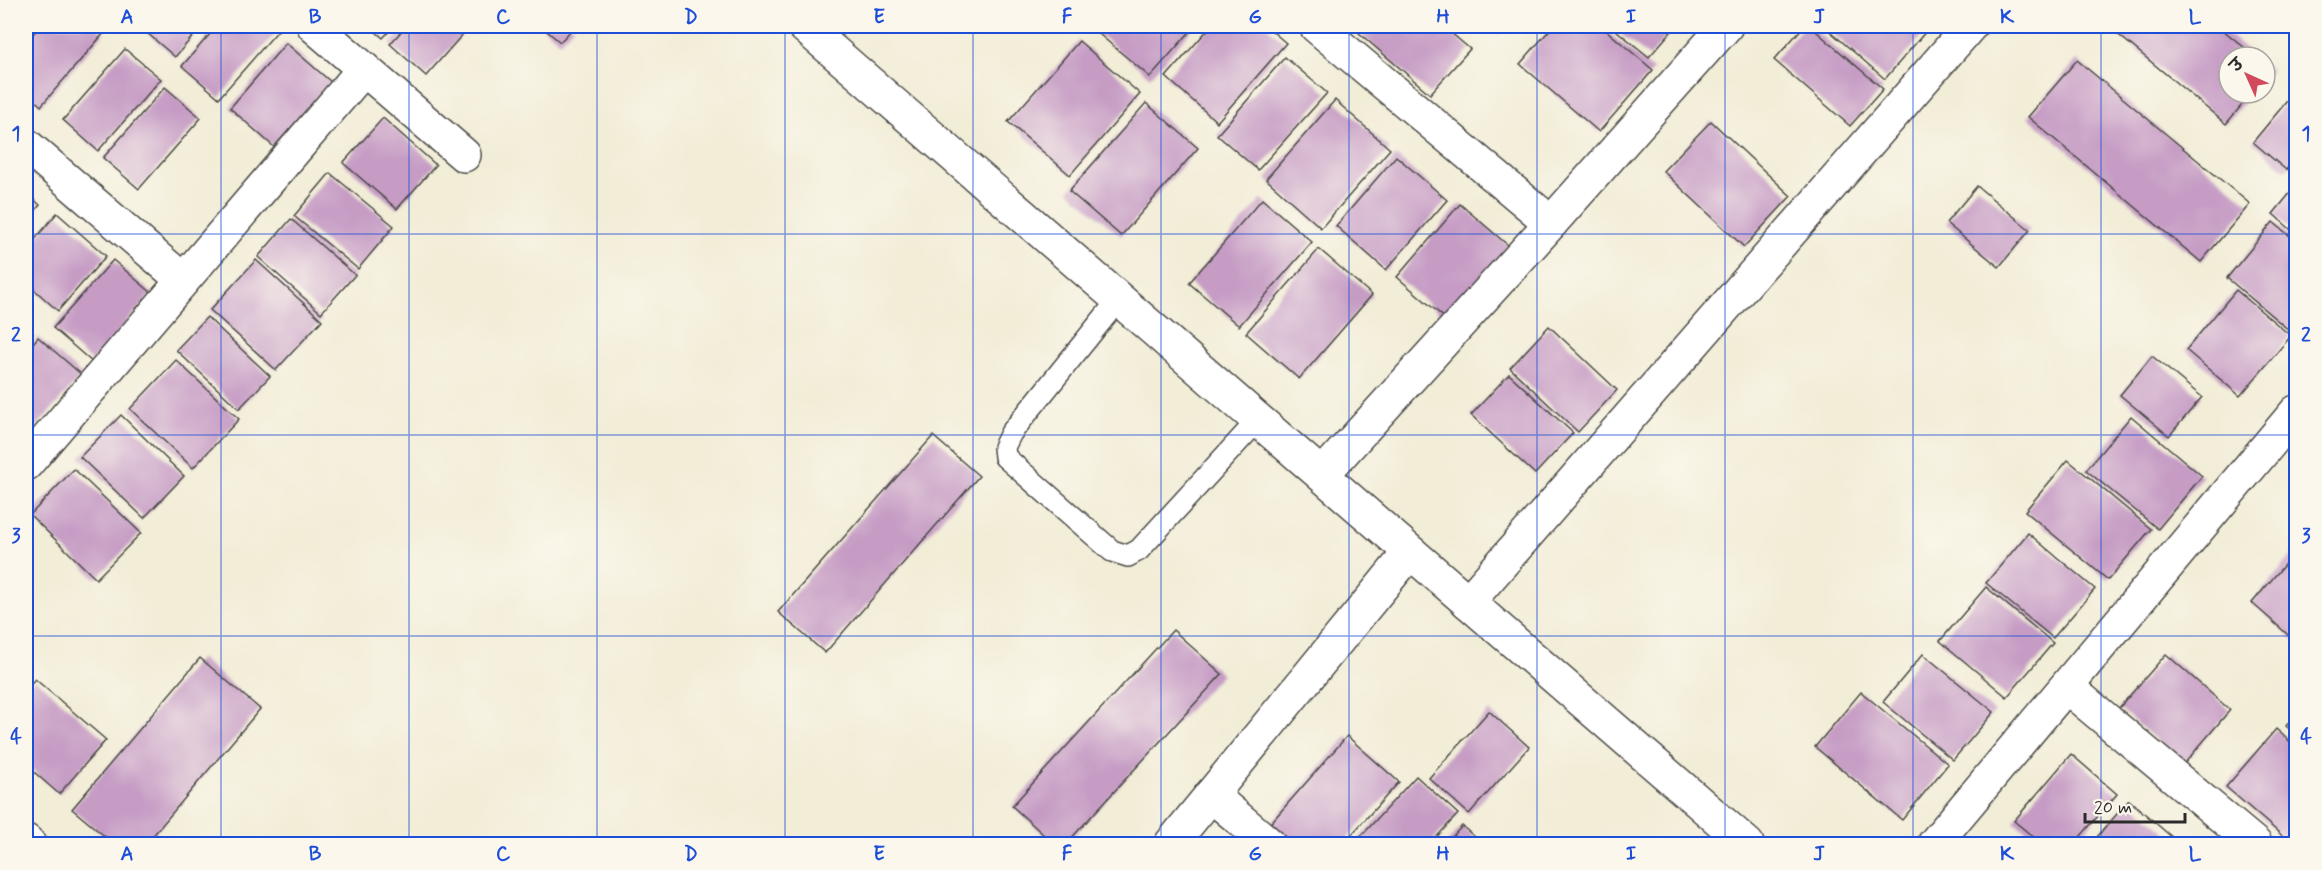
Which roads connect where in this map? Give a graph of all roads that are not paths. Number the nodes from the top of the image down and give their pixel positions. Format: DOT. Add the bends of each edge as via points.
graph roads {
  1 [pos="314,26"];
  2 [pos="804,26"];
  3 [pos="1316,26"];
  4 [pos="1726,26"];
  5 [pos="1970,26"];
  6 [pos="364,69"];
  7 [pos="26,145"];
  8 [pos="464,155"];
  9 [pos="1551,223"];
  10 [pos="183,280"];
  11 [pos="1119,299"];
  12 [pos="2296,412"];
  13 [pos="1258,420"];
  14 [pos="26,464"];
  15 [pos="1322,475"];
  16 [pos="1410,552"];
  17 [pos="1468,602"];
  18 [pos="2067,687"];
  19 [pos="1211,795"];
  20 [pos="26,841"];
  21 [pos="29,844"];
  22 [pos="1171,844"];
  23 [pos="1269,844"];
  24 [pos="1747,844"];
  25 [pos="1934,844"];
  26 [pos="2255,844"];
  1 -- 6 [label="street"];
  2 -- 11 [label="street"];
  3 -- 9 [label="street"];
  4 -- 9 [label="street"];
  5 -- 17 [label="street"];
  6 -- 8 [label="street"];
  6 -- 10 [label="street"];
  7 -- 10 [label="street"];
  9 -- 15 [label="street"];
  10 -- 14 [label="street"];
  11 -- 13 [label="street"];
  11 -- 13 [label="lane" via="1011,432 1004,447 1005,458 1112,551 1128,556 1139,550"];
  12 -- 18 [label="street"];
  13 -- 15 [label="street"];
  15 -- 16 [label="street"];
  16 -- 17 [label="street"];
  16 -- 19 [label="street"];
  17 -- 24 [label="street"];
  18 -- 25 [label="street"];
  18 -- 26 [label="street"];
  19 -- 22 [label="street"];
  19 -- 23 [label="street"];
  20 -- 21 [label="street"];
}
